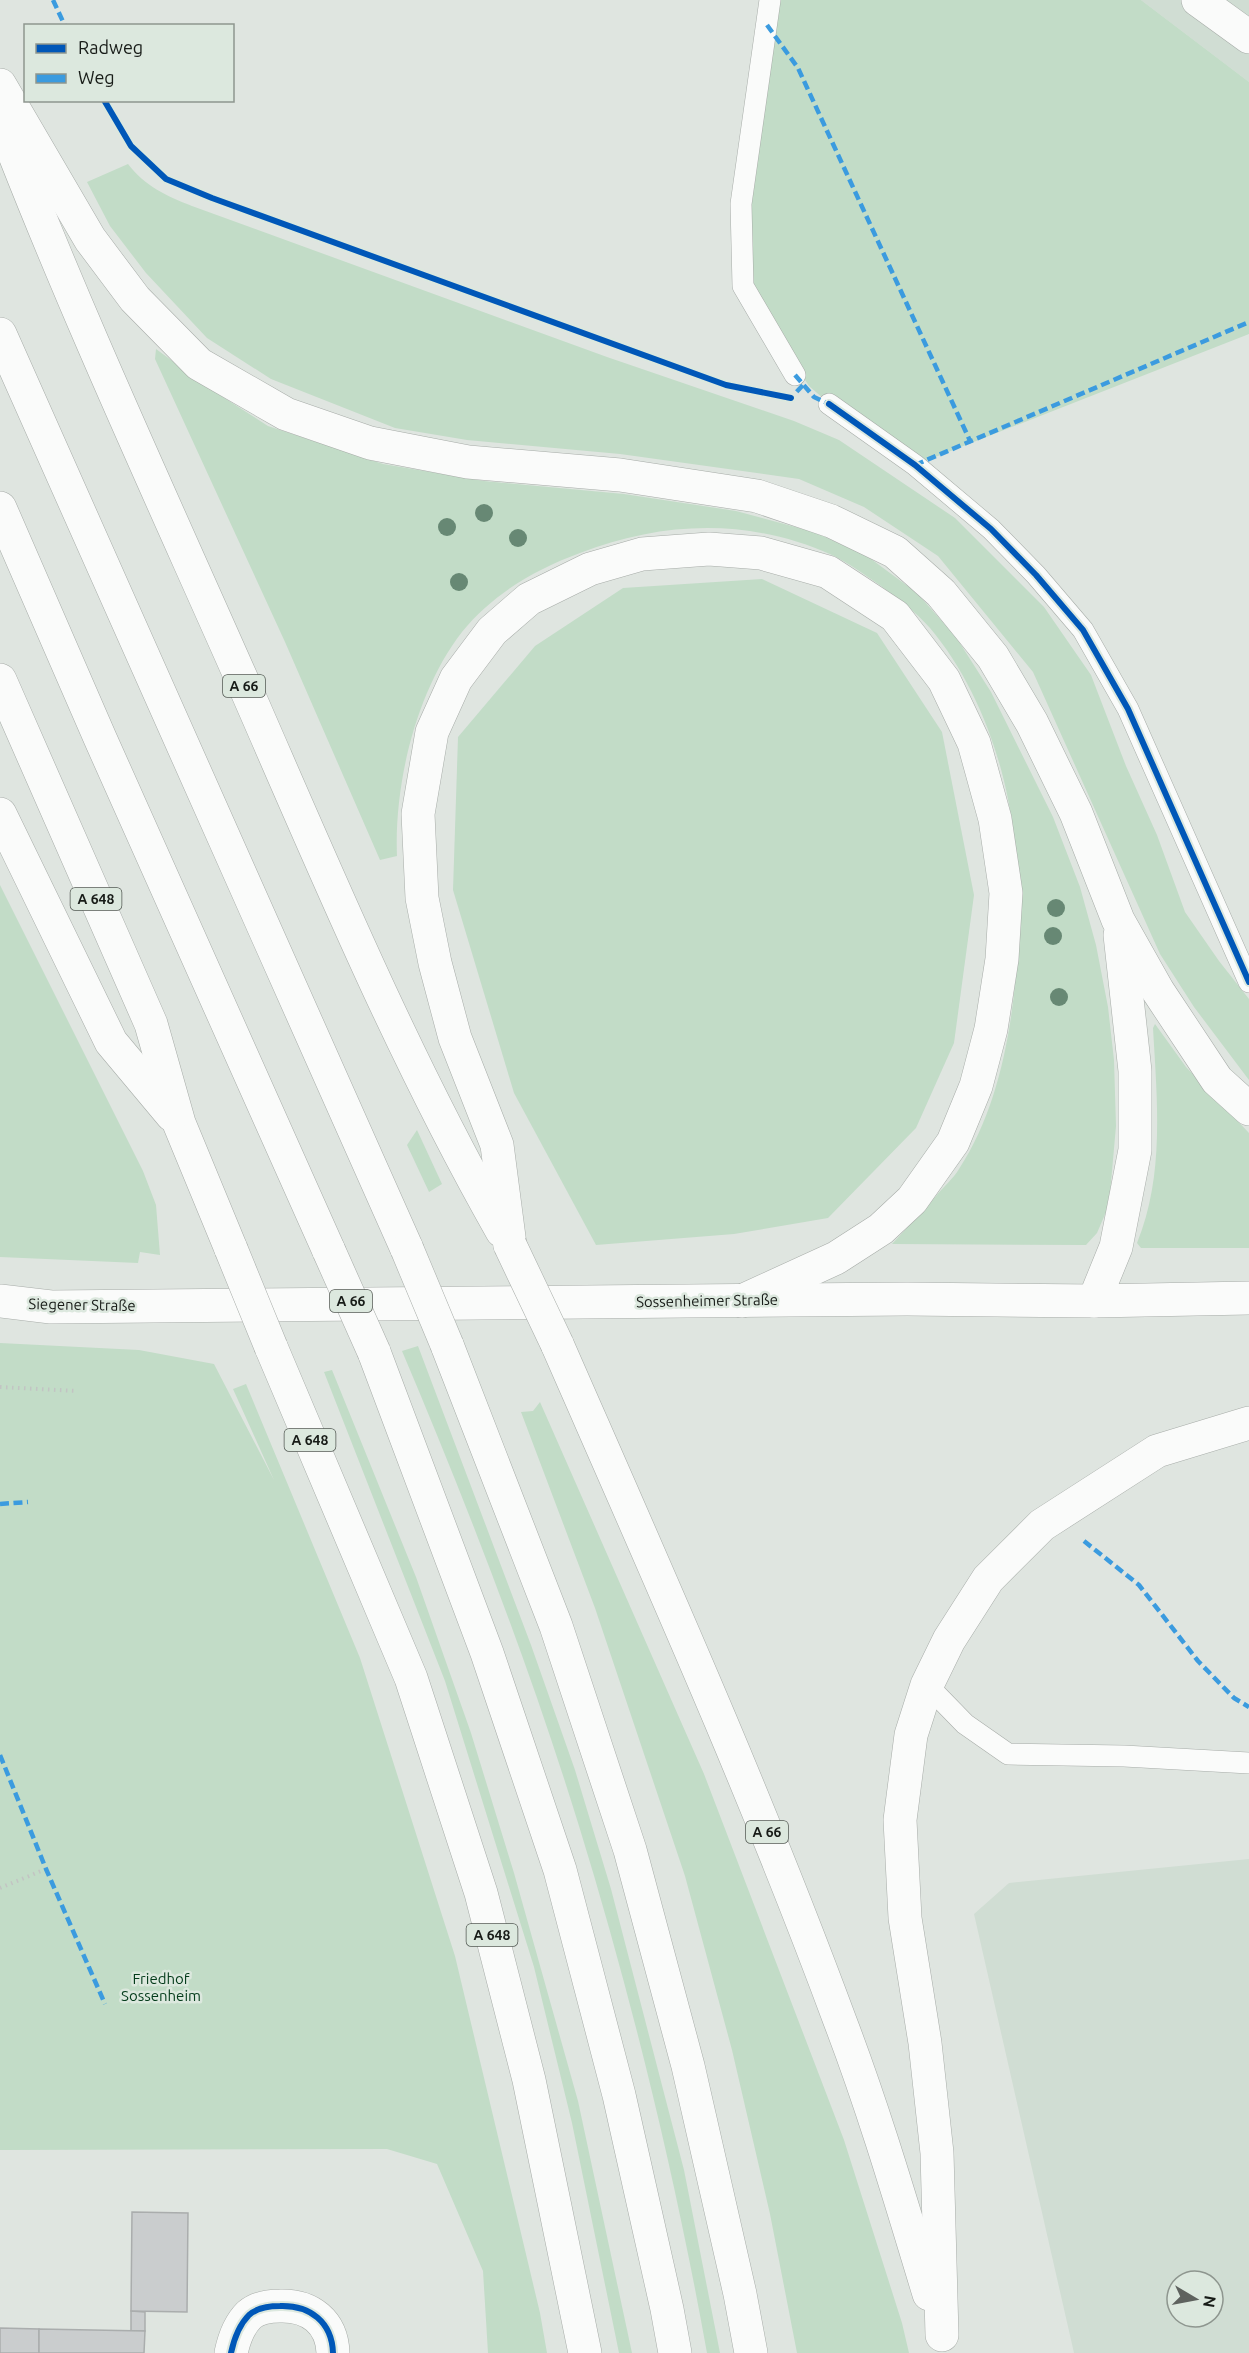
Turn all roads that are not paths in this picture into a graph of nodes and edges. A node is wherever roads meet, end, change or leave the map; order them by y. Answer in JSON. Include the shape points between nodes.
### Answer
{"nodes":[{"id":1,"x":770,"y":0,"type":"edge"},
{"id":2,"x":1198,"y":0,"type":"edge"},
{"id":3,"x":1249,"y":37,"type":"edge"},
{"id":4,"x":0,"y":85,"type":"edge"},
{"id":5,"x":0,"y":116,"type":"edge"},
{"id":6,"x":0,"y":334,"type":"edge"},
{"id":7,"x":795,"y":375,"type":"dead end"},
{"id":8,"x":829,"y":405,"type":"dead end"},
{"id":9,"x":0,"y":508,"type":"edge"},
{"id":10,"x":0,"y":680,"type":"edge"},
{"id":11,"x":0,"y":814,"type":"edge"},
{"id":12,"x":1118,"y":920,"type":"junction"},
{"id":13,"x":1249,"y":982,"type":"edge"},
{"id":14,"x":1249,"y":1109,"type":"edge"},
{"id":15,"x":179,"y":1123,"type":"junction"},
{"id":16,"x":510,"y":1245,"type":"junction"},
{"id":17,"x":1249,"y":1298,"type":"edge"},
{"id":18,"x":0,"y":1301,"type":"edge"},
{"id":19,"x":742,"y":1301,"type":"junction"},
{"id":20,"x":1094,"y":1301,"type":"junction"},
{"id":21,"x":164,"y":1306,"type":"joint"},
{"id":22,"x":1249,"y":1423,"type":"edge"},
{"id":23,"x":1249,"y":1433,"type":"edge"},
{"id":24,"x":1157,"y":1451,"type":"junction"},
{"id":25,"x":927,"y":1685,"type":"junction"},
{"id":26,"x":1249,"y":1763,"type":"edge"},
{"id":27,"x":945,"y":2344,"type":"edge"},
{"id":28,"x":231,"y":2353,"type":"edge"},
{"id":29,"x":333,"y":2353,"type":"edge"},
{"id":30,"x":585,"y":2353,"type":"edge"},
{"id":31,"x":675,"y":2353,"type":"edge"},
{"id":32,"x":751,"y":2353,"type":"edge"}],
"edges":[{"from":1,"to":7,"type":"lane","via":[[741,204],[743,286]]},
{"from":2,"to":3,"type":"main road"},
{"from":4,"to":12,"type":"main road","via":[[90,239],[135,299],[199,364],[286,414],[370,443],[468,462],[620,474],[757,496],[831,521],[895,552],[941,593],[993,657],[1032,723],[1076,813]]},
{"from":5,"to":16,"type":"main road","number":"A 66","via":[[50,244],[353,936],[458,1152]]},
{"from":6,"to":32,"type":"main road","bridge":true,"via":[[407,1249],[556,1626],[630,1850],[688,2066]]},
{"from":8,"to":13,"type":"lane","via":[[915,465],[991,529],[1083,630],[1128,709]]},
{"from":9,"to":31,"type":"main road","number":"A 66","bridge":true,"via":[[374,1352],[487,1653],[560,1870],[619,2095]]},
{"from":10,"to":15,"type":"main road","number":"A 648","via":[[151,1024]]},
{"from":11,"to":15,"type":"main road","number":"A 648","via":[[111,1042]]},
{"from":12,"to":14,"type":"main road","via":[[1158,992],[1217,1080]]},
{"from":12,"to":20,"type":"main road","via":[[1135,1071],[1135,1150],[1116,1247]]},
{"from":15,"to":30,"type":"main road","number":"A 648","bridge":true,"via":[[411,1678],[482,1893],[529,2080]]},
{"from":16,"to":19,"type":"main road","via":[[497,1146],[455,1038],[422,898],[418,814],[432,732],[456,679],[492,631],[530,599],[590,569],[642,554],[709,549],[760,553],[828,572],[895,616],[944,680],[974,743],[995,819],[1005,893],[1002,959],[991,1029],[976,1086],[953,1142],[912,1200],[880,1229],[836,1257]]},
{"from":16,"to":27,"type":"main road","number":"A 66","bridge":true,"via":[[752,1792],[844,2032]]},
{"from":17,"to":20,"type":"main road","name":"Sossenheimer Straße"},
{"from":18,"to":21,"type":"main road","name":"Siegener Straße","via":[[51,1307]]},
{"from":19,"to":20,"type":"main road","name":"Sossenheimer Straße"},
{"from":19,"to":21,"type":"main road","name":"Sossenheimer Straße"},
{"from":22,"to":24,"type":"main road"},
{"from":23,"to":24,"type":"main road"},
{"from":24,"to":25,"type":"main road","via":[[1042,1525],[988,1579],[949,1640]]},
{"from":25,"to":26,"type":"lane","via":[[965,1724],[1008,1754]]},
{"from":25,"to":27,"type":"main road","via":[[911,1735],[900,1820],[905,1918],[937,2153]]},
{"from":28,"to":29,"type":"main road","via":[[238,2329],[251,2314],[270,2306],[295,2306],[312,2313],[325,2326],[333,2342]]}]}
